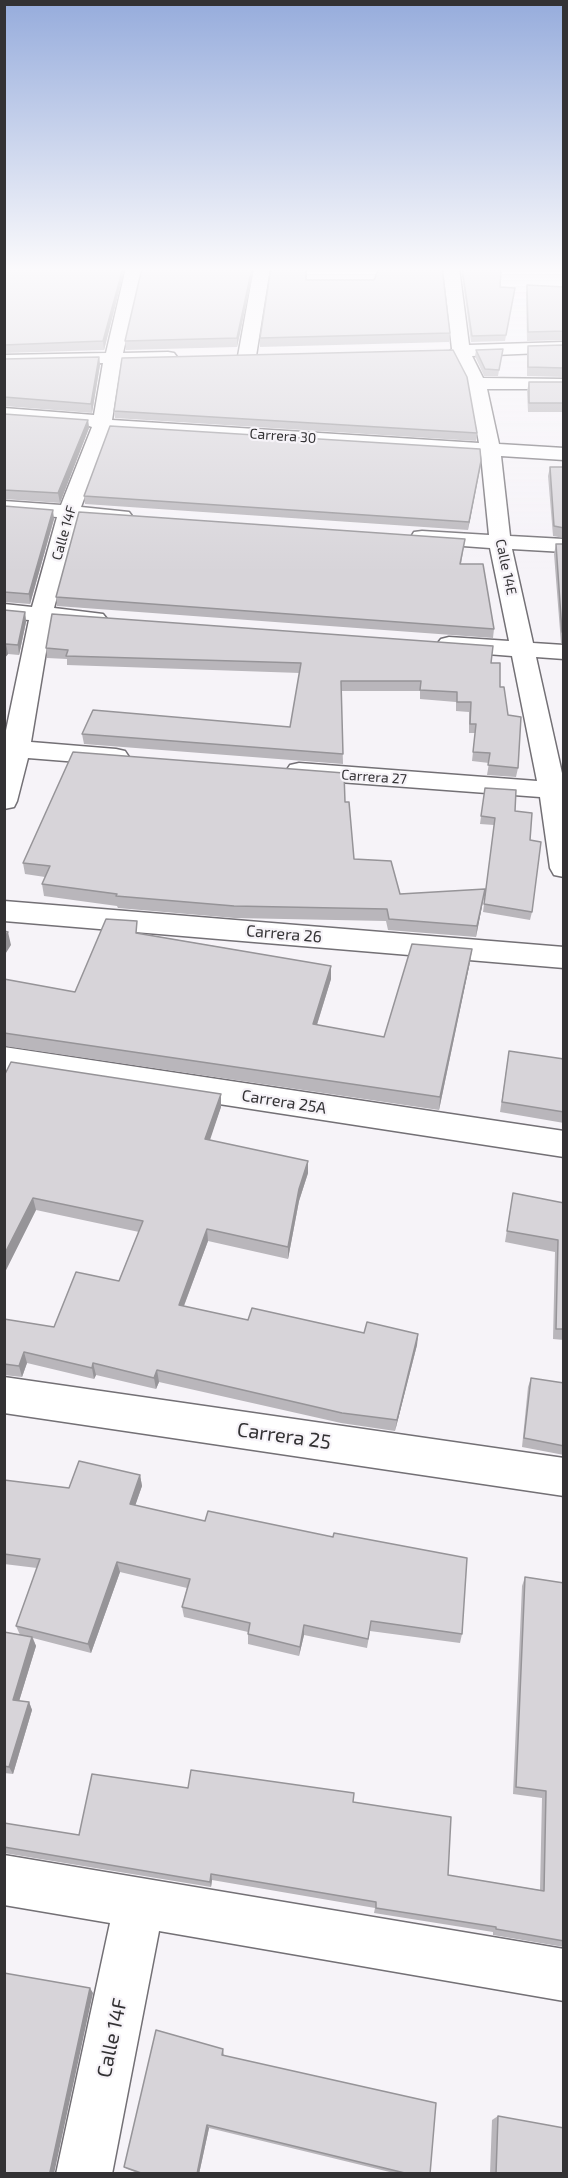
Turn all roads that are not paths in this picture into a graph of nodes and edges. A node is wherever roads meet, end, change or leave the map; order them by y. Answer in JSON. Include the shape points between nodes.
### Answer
{"nodes":[{"id":1,"x":111,"y":370,"type":"edge"},
{"id":2,"x":470,"y":370,"type":"edge"},
{"id":3,"x":477,"y":383,"type":"junction"},
{"id":4,"x":564,"y":384,"type":"edge"},
{"id":5,"x":4,"y":414,"type":"edge"},
{"id":6,"x":102,"y":425,"type":"junction"},
{"id":7,"x":490,"y":450,"type":"junction"},
{"id":8,"x":564,"y":454,"type":"edge"},
{"id":9,"x":4,"y":507,"type":"edge"},
{"id":10,"x":69,"y":512,"type":"junction"},
{"id":11,"x":139,"y":517,"type":"edge"},
{"id":12,"x":406,"y":536,"type":"edge"},
{"id":13,"x":500,"y":542,"type":"junction"},
{"id":14,"x":564,"y":546,"type":"edge"},
{"id":15,"x":4,"y":611,"type":"edge"},
{"id":16,"x":41,"y":615,"type":"junction"},
{"id":17,"x":112,"y":620,"type":"edge"},
{"id":18,"x":429,"y":643,"type":"edge"},
{"id":19,"x":523,"y":649,"type":"junction"},
{"id":20,"x":564,"y":652,"type":"edge"},
{"id":21,"x":11,"y":749,"type":"edge"},
{"id":22,"x":136,"y":759,"type":"edge"},
{"id":23,"x":279,"y":770,"type":"edge"},
{"id":24,"x":558,"y":791,"type":"edge"},
{"id":25,"x":4,"y":801,"type":"edge"},
{"id":26,"x":564,"y":868,"type":"edge"},
{"id":27,"x":4,"y":911,"type":"edge"},
{"id":28,"x":564,"y":958,"type":"edge"},
{"id":29,"x":4,"y":1059,"type":"edge"},
{"id":30,"x":564,"y":1144,"type":"edge"},
{"id":31,"x":4,"y":1395,"type":"edge"},
{"id":32,"x":564,"y":1477,"type":"edge"},
{"id":33,"x":4,"y":1880,"type":"edge"},
{"id":34,"x":140,"y":1902,"type":"junction"},
{"id":35,"x":564,"y":1975,"type":"edge"},
{"id":36,"x":84,"y":2174,"type":"edge"}],
"edges":[{"from":1,"to":6,"type":"street","name":"Calle 14F"},
{"from":2,"to":3,"type":"street","name":"Calle 14E"},
{"from":3,"to":4,"type":"street"},
{"from":3,"to":7,"type":"street","name":"Calle 14E"},
{"from":5,"to":6,"type":"street","name":"Carrera 30","via":[[86,418]]},
{"from":6,"to":7,"type":"street","name":"Carrera 30"},
{"from":6,"to":10,"type":"street","name":"Calle 14F"},
{"from":7,"to":8,"type":"street","name":"Carrera 30"},
{"from":7,"to":13,"type":"street","name":"Calle 14E"},
{"from":9,"to":10,"type":"street"},
{"from":10,"to":11,"type":"street"},
{"from":10,"to":16,"type":"street","name":"Calle 14F"},
{"from":12,"to":13,"type":"street"},
{"from":13,"to":14,"type":"street"},
{"from":13,"to":19,"type":"street","name":"Calle 14E"},
{"from":15,"to":16,"type":"street"},
{"from":16,"to":17,"type":"street"},
{"from":16,"to":21,"type":"street","name":"Calle 14F"},
{"from":18,"to":19,"type":"street"},
{"from":19,"to":20,"type":"street"},
{"from":19,"to":24,"type":"street","name":"Calle 14E"},
{"from":21,"to":22,"type":"street"},
{"from":21,"to":25,"type":"street","name":"Calle 14F"},
{"from":23,"to":24,"type":"street","name":"Carrera 27"},
{"from":24,"to":26,"type":"street","name":"Calle 14E"},
{"from":27,"to":28,"type":"street","name":"Carrera 26"},
{"from":29,"to":30,"type":"street","name":"Carrera 25A"},
{"from":31,"to":32,"type":"street","name":"Carrera 25"},
{"from":33,"to":34,"type":"street"},
{"from":34,"to":35,"type":"street"},
{"from":34,"to":36,"type":"street","name":"Calle 14F"}]}
